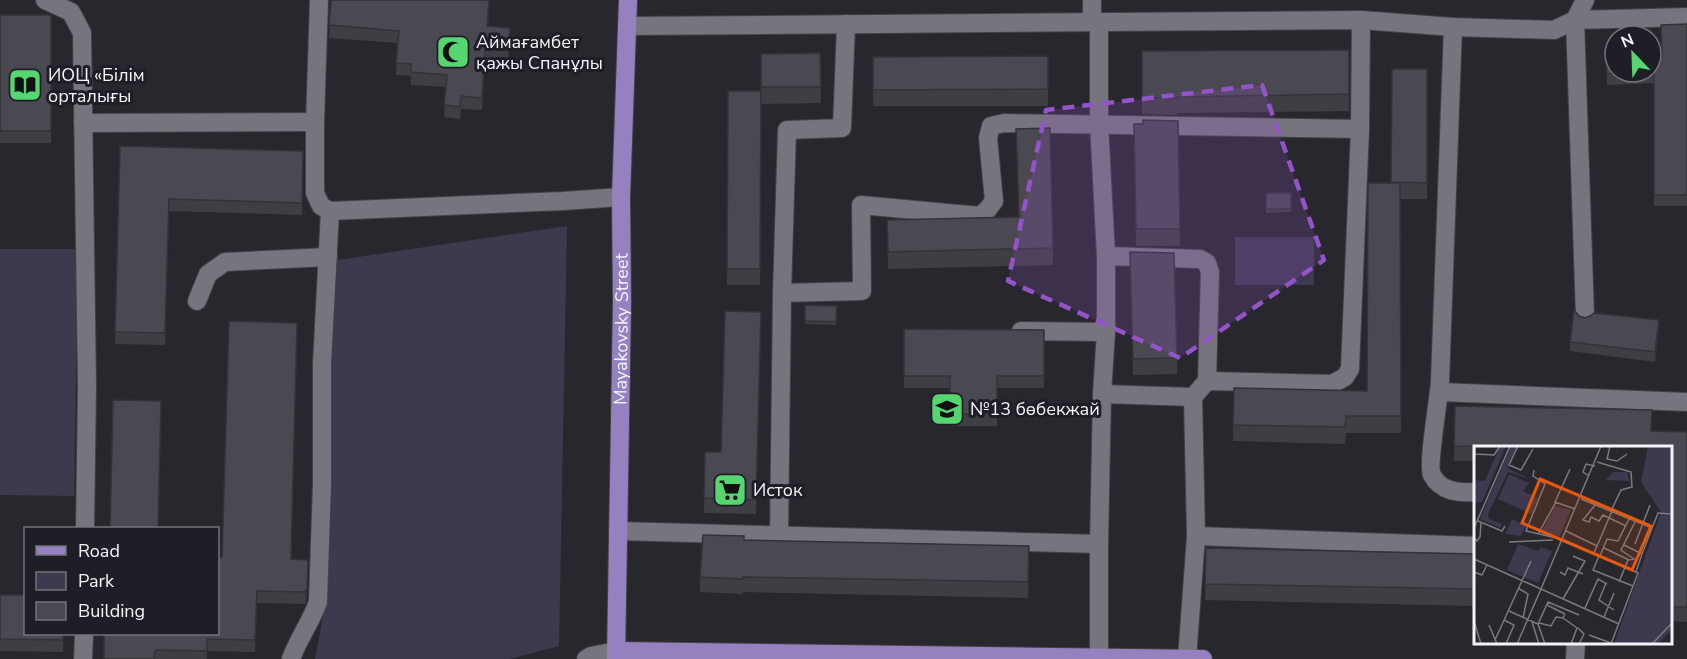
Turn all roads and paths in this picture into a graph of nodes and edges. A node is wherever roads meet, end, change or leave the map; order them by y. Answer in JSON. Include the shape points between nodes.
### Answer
{"nodes":[{"id":1,"x":45,"y":0,"type":"edge"},
{"id":2,"x":318,"y":0,"type":"edge"},
{"id":3,"x":628,"y":0,"type":"edge"},
{"id":4,"x":1092,"y":0,"type":"edge"},
{"id":5,"x":1585,"y":0,"type":"edge"},
{"id":6,"x":1687,"y":17,"type":"edge"},
{"id":7,"x":1361,"y":20,"type":"junction"},
{"id":8,"x":1575,"y":20,"type":"junction"},
{"id":9,"x":1095,"y":22,"type":"junction"},
{"id":10,"x":846,"y":24,"type":"junction"},
{"id":11,"x":627,"y":26,"type":"junction"},
{"id":12,"x":1453,"y":27,"type":"junction"},
{"id":13,"x":315,"y":122,"type":"junction"},
{"id":14,"x":83,"y":123,"type":"junction"},
{"id":15,"x":1099,"y":123,"type":"junction"},
{"id":16,"x":1360,"y":129,"type":"junction"},
{"id":17,"x":621,"y":197,"type":"junction"},
{"id":18,"x":330,"y":211,"type":"junction"},
{"id":19,"x":1106,"y":256,"type":"junction"},
{"id":20,"x":328,"y":257,"type":"junction"},
{"id":21,"x":782,"y":293,"type":"junction"},
{"id":22,"x":196,"y":301,"type":"dead end"},
{"id":23,"x":1585,"y":316,"type":"edge"},
{"id":24,"x":998,"y":330,"type":"edge"},
{"id":25,"x":1106,"y":332,"type":"junction"},
{"id":26,"x":1207,"y":381,"type":"junction"},
{"id":27,"x":1440,"y":392,"type":"junction"},
{"id":28,"x":1102,"y":394,"type":"junction"},
{"id":29,"x":1193,"y":397,"type":"junction"},
{"id":30,"x":1687,"y":402,"type":"edge"},
{"id":31,"x":1474,"y":492,"type":"edge"},
{"id":32,"x":85,"y":527,"type":"edge"},
{"id":33,"x":618,"y":531,"type":"junction"},
{"id":34,"x":778,"y":536,"type":"junction"},
{"id":35,"x":1196,"y":536,"type":"junction"},
{"id":36,"x":1099,"y":544,"type":"junction"},
{"id":37,"x":1474,"y":546,"type":"edge"},
{"id":38,"x":84,"y":635,"type":"edge"},
{"id":39,"x":616,"y":655,"type":"edge"},
{"id":40,"x":585,"y":658,"type":"edge"},
{"id":41,"x":1099,"y":658,"type":"edge"},
{"id":42,"x":83,"y":659,"type":"edge"},
{"id":43,"x":291,"y":659,"type":"edge"},
{"id":44,"x":1175,"y":659,"type":"edge"},
{"id":45,"x":1187,"y":659,"type":"edge"},
{"id":46,"x":1203,"y":659,"type":"edge"}],
"edges":[{"from":1,"to":14,"type":"street","via":[[71,12],[82,33]]},
{"from":2,"to":13,"type":"street"},
{"from":3,"to":11,"type":"main road","name":"Mayakovsky Street"},
{"from":4,"to":9,"type":"street"},
{"from":5,"to":8,"type":"street"},
{"from":6,"to":8,"type":"street"},
{"from":7,"to":9,"type":"street"},
{"from":7,"to":12,"type":"street"},
{"from":7,"to":16,"type":"street"},
{"from":8,"to":12,"type":"street","via":[[1554,30]]},
{"from":8,"to":23,"type":"street"},
{"from":9,"to":10,"type":"street"},
{"from":9,"to":15,"type":"street"},
{"from":10,"to":11,"type":"street"},
{"from":10,"to":21,"type":"street","via":[[842,128],[787,130]]},
{"from":11,"to":17,"type":"main road","name":"Mayakovsky Street"},
{"from":12,"to":27,"type":"street"},
{"from":13,"to":14,"type":"street"},
{"from":13,"to":18,"type":"street","via":[[315,193],[321,206]]},
{"from":14,"to":32,"type":"street"},
{"from":15,"to":16,"type":"street"},
{"from":15,"to":19,"type":"street"},
{"from":15,"to":21,"type":"street","via":[[991,126],[988,138],[994,201],[980,216],[861,205],[862,291]]},
{"from":16,"to":26,"type":"street","via":[[1350,369],[1332,384]]},
{"from":17,"to":18,"type":"street"},
{"from":17,"to":33,"type":"main road","name":"Mayakovsky Street"},
{"from":18,"to":20,"type":"street"},
{"from":19,"to":25,"type":"street"},
{"from":19,"to":26,"type":"street","via":[[1200,259],[1207,263]]},
{"from":20,"to":22,"type":"street","via":[[225,262],[208,274]]},
{"from":20,"to":43,"type":"street","via":[[318,602]]},
{"from":21,"to":34,"type":"street"},
{"from":24,"to":25,"type":"street"},
{"from":25,"to":28,"type":"street"},
{"from":26,"to":29,"type":"street"},
{"from":27,"to":30,"type":"street"},
{"from":27,"to":31,"type":"street","via":[[1430,473],[1448,490]]},
{"from":28,"to":29,"type":"street"},
{"from":28,"to":36,"type":"street"},
{"from":29,"to":35,"type":"street"},
{"from":33,"to":34,"type":"street"},
{"from":33,"to":39,"type":"main road","name":"Mayakovsky Street"},
{"from":34,"to":36,"type":"street"},
{"from":35,"to":37,"type":"street"},
{"from":35,"to":45,"type":"street"},
{"from":36,"to":41,"type":"street"},
{"from":38,"to":42,"type":"street"},
{"from":39,"to":40,"type":"street"},
{"from":39,"to":41,"type":"main road"},
{"from":41,"to":44,"type":"main road"},
{"from":44,"to":45,"type":"main road"},
{"from":45,"to":46,"type":"main road"}]}
